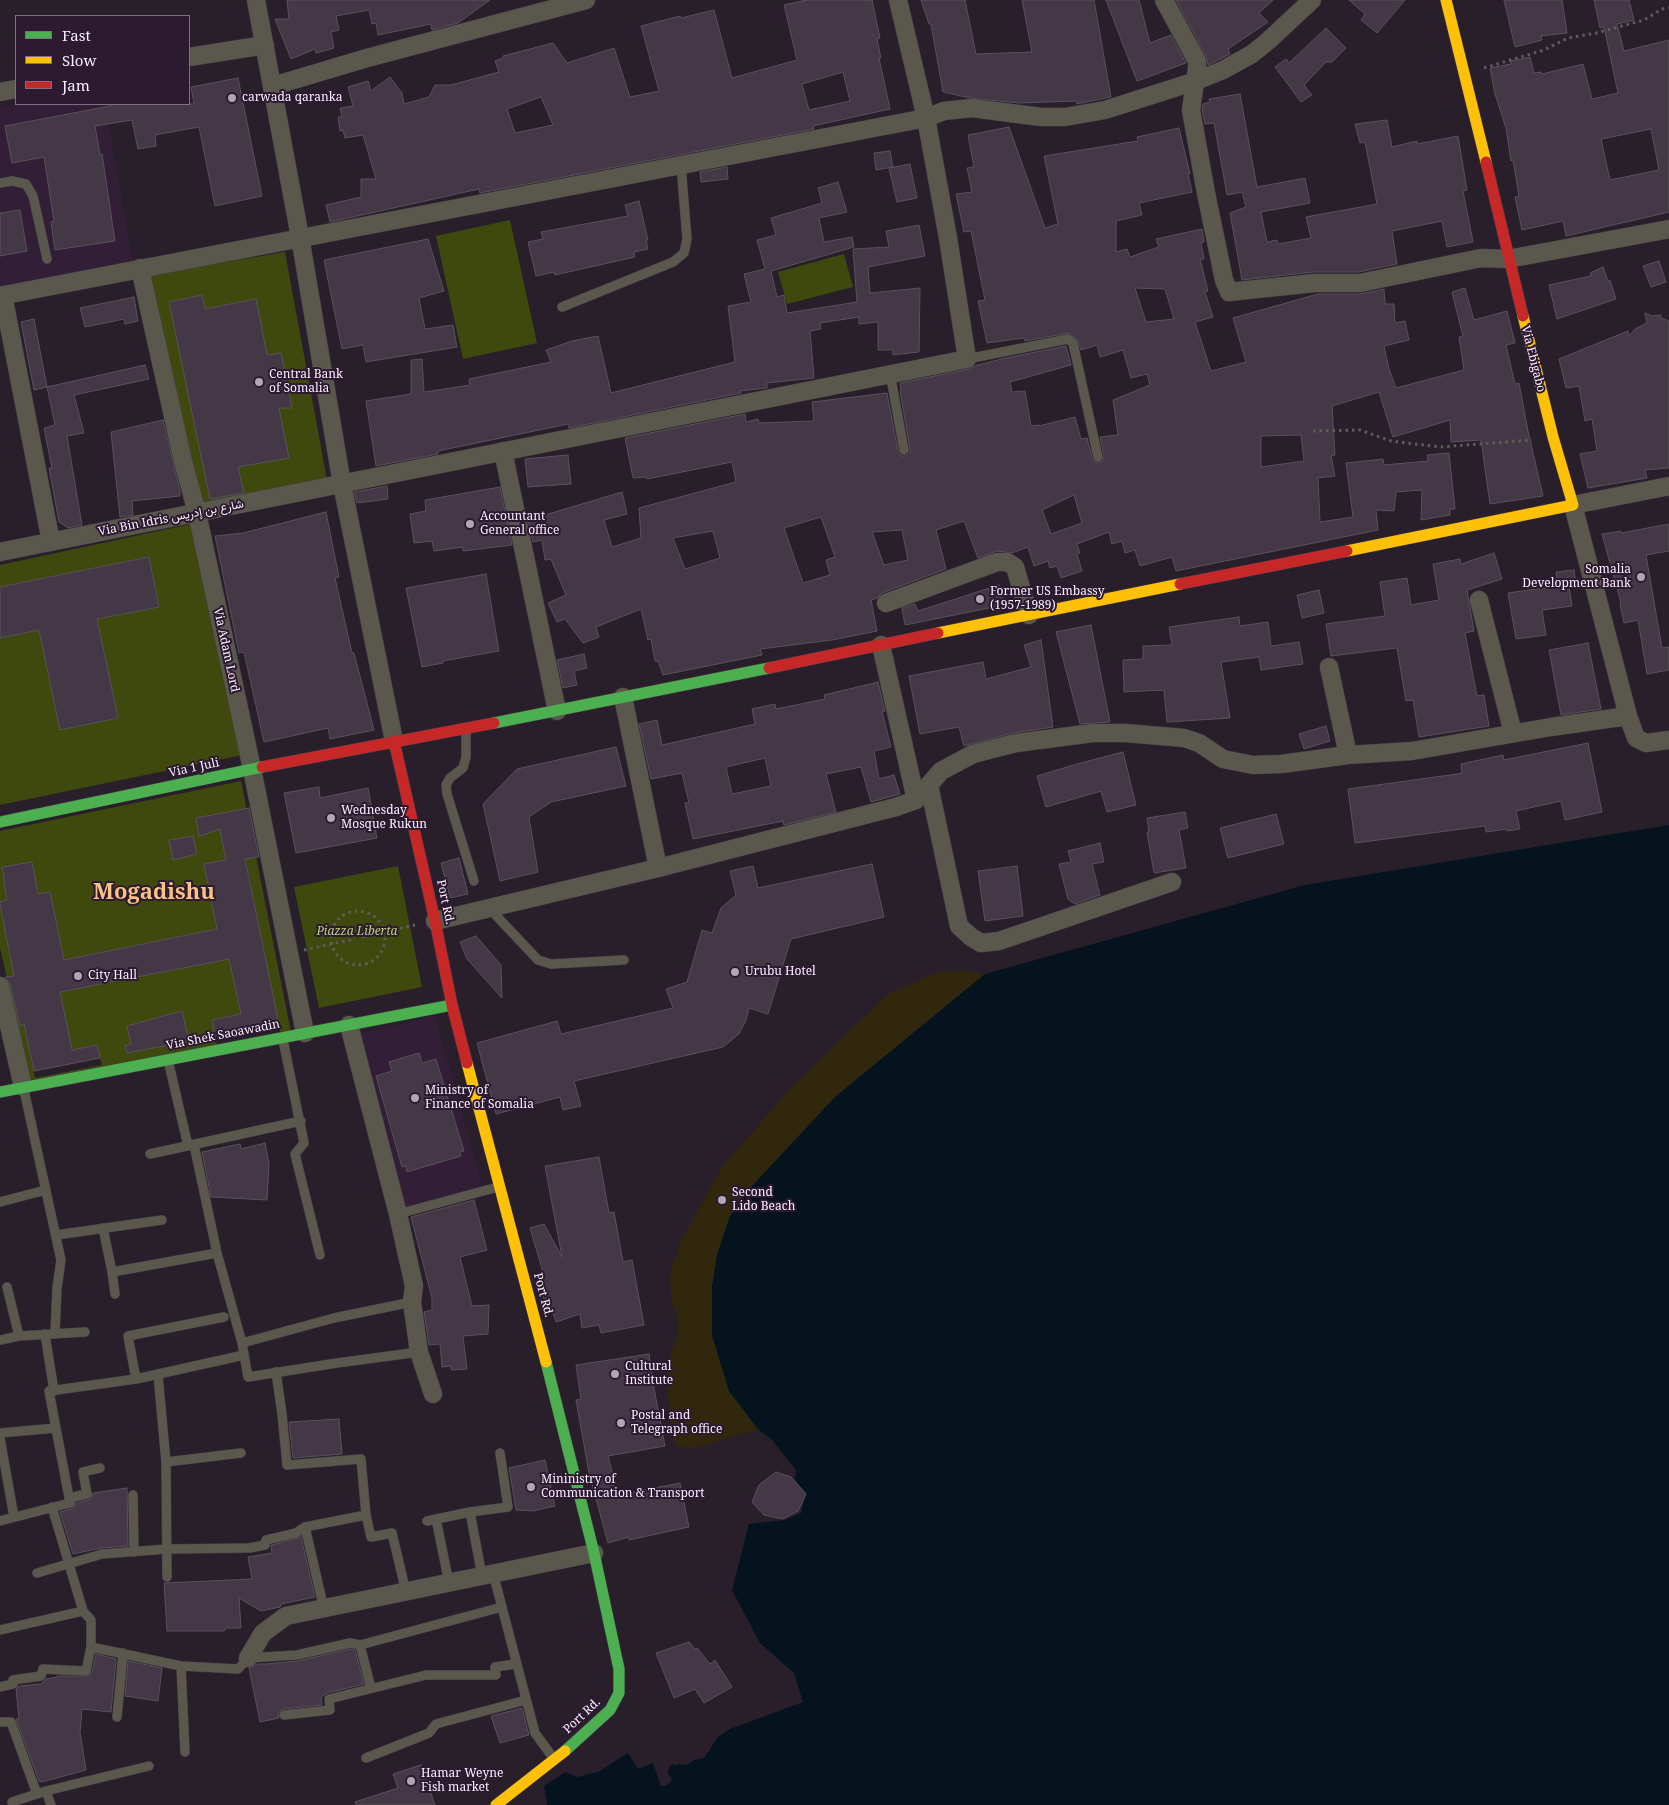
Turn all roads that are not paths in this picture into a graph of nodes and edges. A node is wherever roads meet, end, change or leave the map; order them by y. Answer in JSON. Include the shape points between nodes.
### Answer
{"nodes":[{"id":1,"x":256,"y":0,"type":"edge"},
{"id":2,"x":586,"y":0,"type":"edge"},
{"id":3,"x":898,"y":0,"type":"edge"},
{"id":4,"x":1164,"y":0,"type":"edge"},
{"id":5,"x":1312,"y":0,"type":"edge"},
{"id":6,"x":1446,"y":0,"type":"edge"},
{"id":7,"x":265,"y":45,"type":"junction"},
{"id":8,"x":190,"y":58,"type":"edge"},
{"id":9,"x":1196,"y":81,"type":"junction"},
{"id":10,"x":273,"y":86,"type":"junction"},
{"id":11,"x":15,"y":89,"type":"edge"},
{"id":12,"x":0,"y":92,"type":"edge"},
{"id":13,"x":926,"y":118,"type":"junction"},
{"id":14,"x":681,"y":165,"type":"junction"},
{"id":15,"x":0,"y":183,"type":"edge"},
{"id":16,"x":1669,"y":230,"type":"edge"},
{"id":17,"x":300,"y":238,"type":"junction"},
{"id":18,"x":47,"y":259,"type":"dead end"},
{"id":19,"x":1508,"y":259,"type":"junction"},
{"id":20,"x":140,"y":268,"type":"junction"},
{"id":21,"x":1,"y":295,"type":"edge"},
{"id":22,"x":562,"y":306,"type":"dead end"},
{"id":23,"x":967,"y":359,"type":"junction"},
{"id":24,"x":890,"y":373,"type":"junction"},
{"id":25,"x":904,"y":450,"type":"dead end"},
{"id":26,"x":503,"y":451,"type":"junction"},
{"id":27,"x":1098,"y":457,"type":"dead end"},
{"id":28,"x":342,"y":484,"type":"junction"},
{"id":29,"x":1669,"y":486,"type":"edge"},
{"id":30,"x":1573,"y":505,"type":"junction"},
{"id":31,"x":197,"y":513,"type":"junction"},
{"id":32,"x":51,"y":542,"type":"junction"},
{"id":33,"x":0,"y":552,"type":"edge"},
{"id":34,"x":1479,"y":600,"type":"dead end"},
{"id":35,"x":886,"y":603,"type":"dead end"},
{"id":36,"x":1030,"y":615,"type":"junction"},
{"id":37,"x":881,"y":645,"type":"junction"},
{"id":38,"x":1329,"y":667,"type":"dead end"},
{"id":39,"x":623,"y":697,"type":"junction"},
{"id":40,"x":557,"y":711,"type":"junction"},
{"id":41,"x":1628,"y":716,"type":"junction"},
{"id":42,"x":466,"y":729,"type":"junction"},
{"id":43,"x":1513,"y":733,"type":"junction"},
{"id":44,"x":1669,"y":740,"type":"edge"},
{"id":45,"x":394,"y":741,"type":"junction"},
{"id":46,"x":1348,"y":755,"type":"junction"},
{"id":47,"x":252,"y":769,"type":"junction"},
{"id":48,"x":929,"y":785,"type":"junction"},
{"id":49,"x":916,"y":800,"type":"junction"},
{"id":50,"x":0,"y":822,"type":"edge"},
{"id":51,"x":658,"y":868,"type":"junction"},
{"id":52,"x":474,"y":881,"type":"dead end"},
{"id":53,"x":1172,"y":882,"type":"dead end"},
{"id":54,"x":489,"y":908,"type":"junction"},
{"id":55,"x":435,"y":921,"type":"junction"},
{"id":56,"x":624,"y":960,"type":"dead end"},
{"id":57,"x":0,"y":986,"type":"edge"},
{"id":58,"x":452,"y":1005,"type":"junction"},
{"id":59,"x":350,"y":1025,"type":"junction"},
{"id":60,"x":305,"y":1033,"type":"junction"},
{"id":61,"x":283,"y":1037,"type":"junction"},
{"id":62,"x":168,"y":1060,"type":"junction"},
{"id":63,"x":23,"y":1088,"type":"junction"},
{"id":64,"x":0,"y":1092,"type":"edge"},
{"id":65,"x":301,"y":1121,"type":"junction"},
{"id":66,"x":191,"y":1146,"type":"junction"},
{"id":67,"x":150,"y":1154,"type":"dead end"},
{"id":68,"x":500,"y":1186,"type":"junction"},
{"id":69,"x":46,"y":1190,"type":"junction"},
{"id":70,"x":0,"y":1202,"type":"edge"},
{"id":71,"x":398,"y":1214,"type":"junction"},
{"id":72,"x":162,"y":1220,"type":"dead end"},
{"id":73,"x":103,"y":1228,"type":"junction"},
{"id":74,"x":56,"y":1235,"type":"junction"},
{"id":75,"x":217,"y":1253,"type":"junction"},
{"id":76,"x":320,"y":1255,"type":"dead end"},
{"id":77,"x":112,"y":1272,"type":"junction"},
{"id":78,"x":7,"y":1287,"type":"dead end"},
{"id":79,"x":114,"y":1294,"type":"dead end"},
{"id":80,"x":412,"y":1302,"type":"junction"},
{"id":81,"x":224,"y":1317,"type":"dead end"},
{"id":82,"x":85,"y":1332,"type":"dead end"},
{"id":83,"x":50,"y":1334,"type":"junction"},
{"id":84,"x":19,"y":1336,"type":"junction"},
{"id":85,"x":0,"y":1340,"type":"edge"},
{"id":86,"x":242,"y":1343,"type":"junction"},
{"id":87,"x":419,"y":1352,"type":"junction"},
{"id":88,"x":244,"y":1355,"type":"junction"},
{"id":89,"x":276,"y":1372,"type":"junction"},
{"id":90,"x":158,"y":1374,"type":"junction"},
{"id":91,"x":136,"y":1379,"type":"junction"},
{"id":92,"x":54,"y":1391,"type":"junction"},
{"id":93,"x":433,"y":1394,"type":"dead end"},
{"id":94,"x":56,"y":1428,"type":"junction"},
{"id":95,"x":0,"y":1433,"type":"edge"},
{"id":96,"x":0,"y":1438,"type":"edge"},
{"id":97,"x":241,"y":1453,"type":"dead end"},
{"id":98,"x":500,"y":1453,"type":"dead end"},
{"id":99,"x":166,"y":1462,"type":"junction"},
{"id":100,"x":100,"y":1468,"type":"dead end"},
{"id":101,"x":133,"y":1495,"type":"dead end"},
{"id":102,"x":69,"y":1498,"type":"junction"},
{"id":103,"x":52,"y":1507,"type":"junction"},
{"id":104,"x":470,"y":1512,"type":"junction"},
{"id":105,"x":366,"y":1515,"type":"junction"},
{"id":106,"x":14,"y":1517,"type":"junction"},
{"id":107,"x":0,"y":1521,"type":"edge"},
{"id":108,"x":305,"y":1527,"type":"junction"},
{"id":109,"x":167,"y":1549,"type":"junction"},
{"id":110,"x":134,"y":1552,"type":"junction"},
{"id":111,"x":594,"y":1553,"type":"junction"},
{"id":112,"x":69,"y":1563,"type":"junction"},
{"id":113,"x":37,"y":1573,"type":"dead end"},
{"id":114,"x":487,"y":1575,"type":"junction"},
{"id":115,"x":167,"y":1577,"type":"dead end"},
{"id":116,"x":449,"y":1582,"type":"junction"},
{"id":117,"x":406,"y":1592,"type":"junction"},
{"id":118,"x":502,"y":1607,"type":"junction"},
{"id":119,"x":324,"y":1609,"type":"junction"},
{"id":120,"x":83,"y":1611,"type":"junction"},
{"id":121,"x":0,"y":1630,"type":"edge"},
{"id":122,"x":360,"y":1645,"type":"junction"},
{"id":123,"x":91,"y":1647,"type":"junction"},
{"id":124,"x":123,"y":1653,"type":"junction"},
{"id":125,"x":248,"y":1658,"type":"junction"},
{"id":126,"x":516,"y":1664,"type":"junction"},
{"id":127,"x":181,"y":1666,"type":"junction"},
{"id":128,"x":0,"y":1687,"type":"edge"},
{"id":129,"x":371,"y":1688,"type":"junction"},
{"id":130,"x":526,"y":1700,"type":"junction"},
{"id":131,"x":284,"y":1715,"type":"dead end"},
{"id":132,"x":117,"y":1718,"type":"dead end"},
{"id":133,"x":0,"y":1722,"type":"edge"},
{"id":134,"x":185,"y":1752,"type":"dead end"},
{"id":135,"x":366,"y":1758,"type":"dead end"},
{"id":136,"x":554,"y":1759,"type":"junction"},
{"id":137,"x":149,"y":1766,"type":"dead end"},
{"id":138,"x":41,"y":1792,"type":"junction"},
{"id":139,"x":12,"y":1802,"type":"dead end"},
{"id":140,"x":51,"y":1805,"type":"edge"},
{"id":141,"x":496,"y":1805,"type":"edge"}],
"edges":[{"from":1,"to":7,"type":"street"},
{"from":2,"to":10,"type":"street"},
{"from":3,"to":13,"type":"street"},
{"from":4,"to":9,"type":"street","via":[[1197,61]]},
{"from":5,"to":9,"type":"street","via":[[1252,54]]},
{"from":6,"to":19,"type":"main road","name":"Via Ebigabo"},
{"from":7,"to":8,"type":"street"},
{"from":7,"to":10,"type":"street"},
{"from":9,"to":13,"type":"street","via":[[1105,110],[1064,117],[1041,118],[972,108],[944,111]]},
{"from":9,"to":19,"type":"street","via":[[1191,110],[1229,292],[1314,283],[1360,283],[1480,258]]},
{"from":10,"to":17,"type":"street"},
{"from":11,"to":12,"type":"street"},
{"from":13,"to":14,"type":"street"},
{"from":13,"to":23,"type":"street"},
{"from":14,"to":17,"type":"street"},
{"from":14,"to":22,"type":"lane","via":[[687,239],[684,253],[673,262]]},
{"from":15,"to":18,"type":"lane","via":[[26,184],[33,196]]},
{"from":16,"to":19,"type":"street"},
{"from":17,"to":20,"type":"street"},
{"from":17,"to":28,"type":"street"},
{"from":19,"to":30,"type":"main road","name":"Via Ebigabo"},
{"from":20,"to":21,"type":"street"},
{"from":20,"to":31,"type":"street","name":"Via Adam Lord"},
{"from":21,"to":32,"type":"street"},
{"from":23,"to":24,"type":"street","name":"Via Bin Idris شارع بن إدريس"},
{"from":23,"to":27,"type":"lane","via":[[1068,339],[1073,343]]},
{"from":24,"to":25,"type":"lane"},
{"from":24,"to":26,"type":"street","name":"Via Bin Idris شارع بن إدريس"},
{"from":26,"to":28,"type":"street","name":"Via Bin Idris شارع بن إدريس"},
{"from":26,"to":40,"type":"street"},
{"from":28,"to":31,"type":"street","name":"Via Bin Idris شارع بن إدريس"},
{"from":28,"to":45,"type":"street"},
{"from":29,"to":30,"type":"street"},
{"from":30,"to":36,"type":"main road","name":"Via 1 Juli"},
{"from":30,"to":41,"type":"street","name":"Via Ebigabo"},
{"from":31,"to":32,"type":"street","name":"Via Bin Idris شارع بن إدريس"},
{"from":31,"to":47,"type":"street","name":"Via Adam Lord"},
{"from":32,"to":33,"type":"street","name":"Via Bin Idris شارع بن إدريس"},
{"from":34,"to":43,"type":"street"},
{"from":35,"to":36,"type":"street","via":[[997,562],[1007,562],[1015,567]]},
{"from":36,"to":37,"type":"main road","name":"Via 1 Juli"},
{"from":37,"to":39,"type":"main road","name":"Via 1 Juli"},
{"from":37,"to":49,"type":"street"},
{"from":38,"to":46,"type":"street"},
{"from":39,"to":40,"type":"main road","name":"Via 1 Juli"},
{"from":39,"to":51,"type":"street"},
{"from":40,"to":42,"type":"main road","name":"Via 1 Juli"},
{"from":41,"to":43,"type":"street"},
{"from":41,"to":44,"type":"street","name":"Via Ebigabo","via":[[1636,738],[1646,743]]},
{"from":42,"to":45,"type":"main road","name":"Via 1 Juli"},
{"from":42,"to":52,"type":"lane","via":[[466,757],[462,768],[446,785]]},
{"from":43,"to":46,"type":"street","via":[[1412,751]]},
{"from":45,"to":47,"type":"main road","name":"Via 1 Juli"},
{"from":45,"to":55,"type":"main road","name":"Port Rd."},
{"from":46,"to":48,"type":"street","via":[[1253,765],[1223,760],[1199,743],[1184,738],[1093,733],[1016,743],[973,754],[941,772]]},
{"from":47,"to":50,"type":"main road","name":"Via 1 Juli"},
{"from":47,"to":60,"type":"street","name":"Via Adam Lord"},
{"from":48,"to":49,"type":"street"},
{"from":48,"to":53,"type":"street","via":[[959,926],[981,943],[999,941]]},
{"from":49,"to":51,"type":"street"},
{"from":51,"to":54,"type":"street"},
{"from":54,"to":55,"type":"street"},
{"from":54,"to":56,"type":"lane","via":[[538,960],[551,964]]},
{"from":55,"to":58,"type":"main road","name":"Port Rd."},
{"from":57,"to":63,"type":"street"},
{"from":58,"to":59,"type":"main road","name":"Via Shek Saoawadin"},
{"from":58,"to":68,"type":"main road","name":"Port Rd."},
{"from":59,"to":60,"type":"main road","name":"Via Shek Saoawadin"},
{"from":59,"to":71,"type":"street"},
{"from":60,"to":61,"type":"main road","name":"Via Shek Saoawadin"},
{"from":61,"to":62,"type":"main road","name":"Via Shek Saoawadin"},
{"from":61,"to":65,"type":"lane"},
{"from":62,"to":63,"type":"main road","name":"Via Shek Saoawadin"},
{"from":62,"to":66,"type":"lane"},
{"from":63,"to":64,"type":"main road","name":"Via Shek Saoawadin"},
{"from":63,"to":69,"type":"lane"},
{"from":65,"to":66,"type":"lane"},
{"from":65,"to":76,"type":"lane","via":[[304,1143],[295,1154]]},
{"from":66,"to":67,"type":"lane"},
{"from":66,"to":75,"type":"lane"},
{"from":68,"to":71,"type":"lane"},
{"from":68,"to":111,"type":"main road","name":"Port Rd."},
{"from":69,"to":70,"type":"lane"},
{"from":69,"to":74,"type":"lane"},
{"from":71,"to":80,"type":"street","via":[[414,1286]]},
{"from":72,"to":73,"type":"lane"},
{"from":73,"to":74,"type":"lane"},
{"from":73,"to":77,"type":"lane"},
{"from":74,"to":83,"type":"lane","via":[[61,1260]]},
{"from":75,"to":77,"type":"lane"},
{"from":75,"to":86,"type":"lane"},
{"from":77,"to":79,"type":"lane"},
{"from":78,"to":84,"type":"lane"},
{"from":80,"to":86,"type":"lane","via":[[334,1318]]},
{"from":80,"to":87,"type":"street"},
{"from":81,"to":91,"type":"lane","via":[[128,1336]]},
{"from":82,"to":83,"type":"lane"},
{"from":83,"to":84,"type":"lane"},
{"from":83,"to":92,"type":"lane"},
{"from":84,"to":85,"type":"lane"},
{"from":86,"to":88,"type":"lane"},
{"from":87,"to":89,"type":"lane"},
{"from":87,"to":93,"type":"street"},
{"from":88,"to":89,"type":"lane","via":[[248,1378]]},
{"from":88,"to":90,"type":"lane"},
{"from":89,"to":105,"type":"lane","via":[[287,1465],[361,1459]]},
{"from":90,"to":91,"type":"lane"},
{"from":90,"to":99,"type":"lane"},
{"from":91,"to":92,"type":"lane"},
{"from":92,"to":94,"type":"lane","via":[[49,1391]]},
{"from":94,"to":95,"type":"lane"},
{"from":94,"to":102,"type":"lane"},
{"from":96,"to":106,"type":"lane"},
{"from":97,"to":99,"type":"lane"},
{"from":98,"to":104,"type":"lane","via":[[508,1507]]},
{"from":99,"to":109,"type":"lane"},
{"from":100,"to":102,"type":"lane","via":[[83,1472],[87,1494]]},
{"from":101,"to":110,"type":"lane"},
{"from":102,"to":103,"type":"lane","via":[[70,1503]]},
{"from":103,"to":106,"type":"lane"},
{"from":103,"to":112,"type":"lane"},
{"from":104,"to":114,"type":"lane"},
{"from":104,"to":116,"type":"lane","via":[[431,1520]]},
{"from":105,"to":108,"type":"lane"},
{"from":105,"to":117,"type":"lane","via":[[371,1537],[392,1533]]},
{"from":106,"to":107,"type":"lane"},
{"from":108,"to":109,"type":"lane","via":[[296,1533],[266,1540],[265,1545],[249,1548]]},
{"from":108,"to":119,"type":"lane"},
{"from":109,"to":110,"type":"lane"},
{"from":109,"to":115,"type":"lane"},
{"from":110,"to":112,"type":"lane","via":[[102,1554]]},
{"from":111,"to":114,"type":"street"},
{"from":111,"to":136,"type":"main road","name":"Port Rd.","via":[[619,1669],[619,1693],[610,1710]]},
{"from":112,"to":113,"type":"lane"},
{"from":112,"to":120,"type":"lane"},
{"from":114,"to":116,"type":"street"},
{"from":114,"to":118,"type":"lane"},
{"from":116,"to":117,"type":"street"},
{"from":117,"to":119,"type":"street"},
{"from":118,"to":122,"type":"lane"},
{"from":118,"to":126,"type":"lane"},
{"from":119,"to":125,"type":"street","via":[[286,1616],[263,1633]]},
{"from":120,"to":121,"type":"lane"},
{"from":120,"to":123,"type":"lane","via":[[91,1620]]},
{"from":122,"to":125,"type":"lane","via":[[350,1643],[297,1654]]},
{"from":122,"to":129,"type":"lane"},
{"from":123,"to":124,"type":"lane"},
{"from":123,"to":128,"type":"lane","via":[[86,1671],[43,1669],[41,1676],[13,1680],[13,1684]]},
{"from":124,"to":127,"type":"lane"},
{"from":124,"to":132,"type":"lane"},
{"from":125,"to":127,"type":"lane","via":[[238,1670]]},
{"from":126,"to":129,"type":"lane","via":[[495,1667],[496,1675],[426,1675]]},
{"from":126,"to":130,"type":"lane"},
{"from":127,"to":134,"type":"lane"},
{"from":129,"to":131,"type":"lane","via":[[329,1699],[330,1710]]},
{"from":130,"to":135,"type":"lane","via":[[436,1724],[429,1733]]},
{"from":130,"to":136,"type":"lane","via":[[535,1733]]},
{"from":133,"to":138,"type":"lane","via":[[11,1722]]},
{"from":136,"to":141,"type":"main road","name":"Port Rd."},
{"from":137,"to":138,"type":"lane"},
{"from":138,"to":139,"type":"lane"},
{"from":138,"to":140,"type":"lane"}]}
